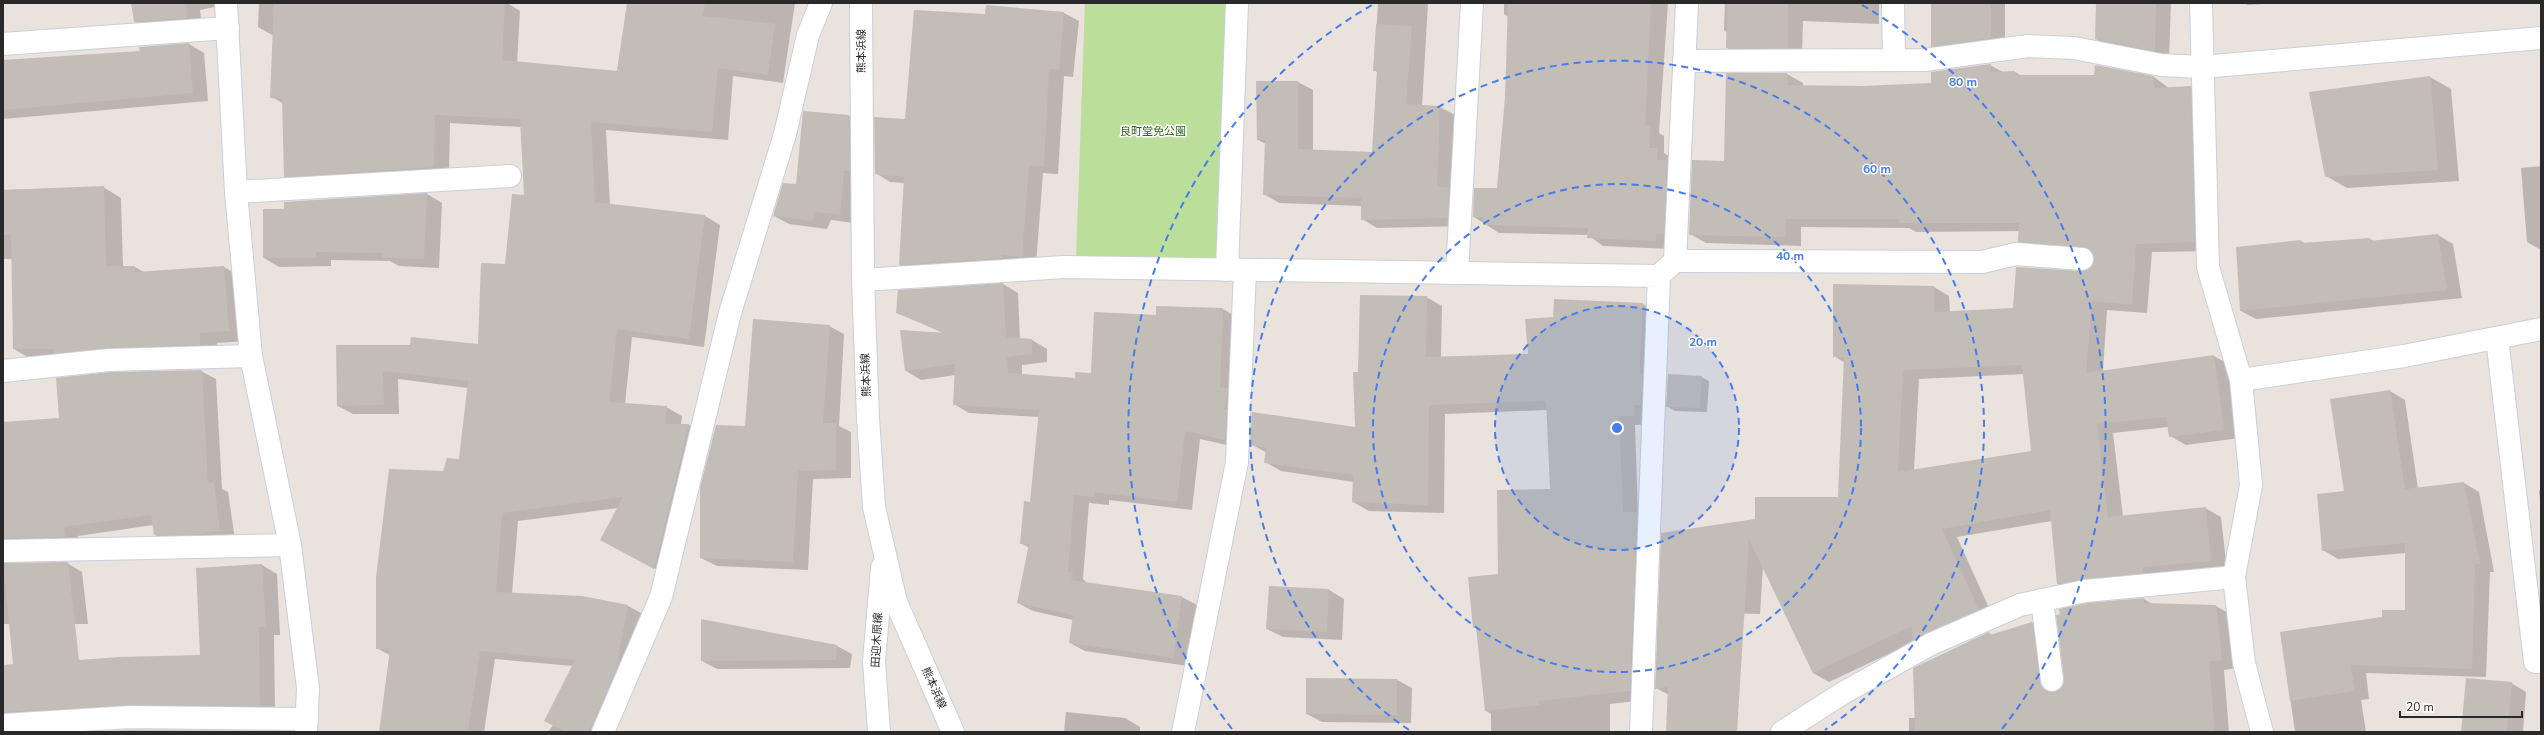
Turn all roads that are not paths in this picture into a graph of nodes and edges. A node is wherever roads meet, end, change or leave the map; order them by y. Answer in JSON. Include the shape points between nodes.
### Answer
{"nodes":[{"id":1,"x":226,"y":3,"type":"edge"},
{"id":2,"x":820,"y":3,"type":"edge"},
{"id":3,"x":861,"y":3,"type":"edge"},
{"id":4,"x":1237,"y":3,"type":"edge"},
{"id":5,"x":1472,"y":3,"type":"edge"},
{"id":6,"x":1687,"y":3,"type":"edge"},
{"id":7,"x":1893,"y":3,"type":"edge"},
{"id":8,"x":2201,"y":3,"type":"edge"},
{"id":9,"x":228,"y":28,"type":"junction"},
{"id":10,"x":2541,"y":38,"type":"edge"},
{"id":11,"x":3,"y":44,"type":"edge"},
{"id":12,"x":1894,"y":60,"type":"junction"},
{"id":13,"x":1684,"y":61,"type":"junction"},
{"id":14,"x":2202,"y":67,"type":"junction"},
{"id":15,"x":510,"y":176,"type":"dead end"},
{"id":16,"x":236,"y":192,"type":"junction"},
{"id":17,"x":1675,"y":260,"type":"junction"},
{"id":18,"x":2082,"y":260,"type":"dead end"},
{"id":19,"x":1236,"y":270,"type":"junction"},
{"id":20,"x":1457,"y":273,"type":"junction"},
{"id":21,"x":1659,"y":276,"type":"junction"},
{"id":22,"x":863,"y":280,"type":"junction"},
{"id":23,"x":2541,"y":328,"type":"edge"},
{"id":24,"x":2497,"y":338,"type":"junction"},
{"id":25,"x":251,"y":356,"type":"junction"},
{"id":26,"x":3,"y":371,"type":"edge"},
{"id":27,"x":2241,"y":380,"type":"junction"},
{"id":28,"x":290,"y":546,"type":"junction"},
{"id":29,"x":883,"y":549,"type":"junction"},
{"id":30,"x":3,"y":551,"type":"edge"},
{"id":31,"x":2234,"y":577,"type":"junction"},
{"id":32,"x":2042,"y":600,"type":"junction"},
{"id":33,"x":2541,"y":662,"type":"edge"},
{"id":34,"x":2052,"y":680,"type":"dead end"},
{"id":35,"x":3,"y":725,"type":"edge"},
{"id":36,"x":307,"y":725,"type":"edge"},
{"id":37,"x":602,"y":732,"type":"edge"},
{"id":38,"x":879,"y":732,"type":"edge"},
{"id":39,"x":953,"y":732,"type":"edge"},
{"id":40,"x":1183,"y":732,"type":"edge"},
{"id":41,"x":1641,"y":732,"type":"edge"},
{"id":42,"x":1782,"y":732,"type":"edge"},
{"id":43,"x":2262,"y":732,"type":"edge"}],
"edges":[{"from":1,"to":9,"type":"street"},
{"from":2,"to":37,"type":"street","via":[[808,35],[784,134],[730,313],[661,597]]},
{"from":3,"to":22,"type":"street","name":"熊本浜線"},
{"from":4,"to":19,"type":"street"},
{"from":5,"to":20,"type":"street"},
{"from":6,"to":13,"type":"street"},
{"from":7,"to":12,"type":"street"},
{"from":8,"to":14,"type":"street"},
{"from":9,"to":11,"type":"street"},
{"from":9,"to":16,"type":"street"},
{"from":10,"to":14,"type":"street"},
{"from":12,"to":13,"type":"street"},
{"from":12,"to":14,"type":"street","via":[[1924,60],[2028,46],[2074,48],[2161,65]]},
{"from":13,"to":17,"type":"street"},
{"from":14,"to":27,"type":"street","via":[[2208,268]]},
{"from":15,"to":16,"type":"street"},
{"from":16,"to":25,"type":"street"},
{"from":17,"to":18,"type":"street","via":[[1982,262],[2016,254]]},
{"from":17,"to":21,"type":"street"},
{"from":19,"to":20,"type":"street"},
{"from":19,"to":22,"type":"street","via":[[1064,266]]},
{"from":19,"to":40,"type":"street","via":[[1237,462]]},
{"from":20,"to":21,"type":"street"},
{"from":21,"to":41,"type":"street"},
{"from":22,"to":29,"type":"street","name":"熊本浜線","via":[[874,507]]},
{"from":23,"to":24,"type":"street"},
{"from":24,"to":27,"type":"street","via":[[2404,356]]},
{"from":24,"to":33,"type":"street","via":[[2535,662]]},
{"from":25,"to":26,"type":"street","via":[[109,360]]},
{"from":25,"to":28,"type":"street"},
{"from":27,"to":31,"type":"street","via":[[2251,485]]},
{"from":28,"to":30,"type":"street"},
{"from":28,"to":36,"type":"street","via":[[308,688]]},
{"from":29,"to":38,"type":"street","name":"田迎木原線","via":[[874,661]]},
{"from":29,"to":39,"type":"street","name":"熊本浜線","via":[[896,602]]},
{"from":31,"to":32,"type":"street","via":[[2085,591]]},
{"from":31,"to":43,"type":"street","via":[[2244,663]]},
{"from":32,"to":34,"type":"street"},
{"from":32,"to":42,"type":"street","via":[[2020,605],[1931,644],[1843,693]]},
{"from":35,"to":36,"type":"street","via":[[130,717]]}]}
